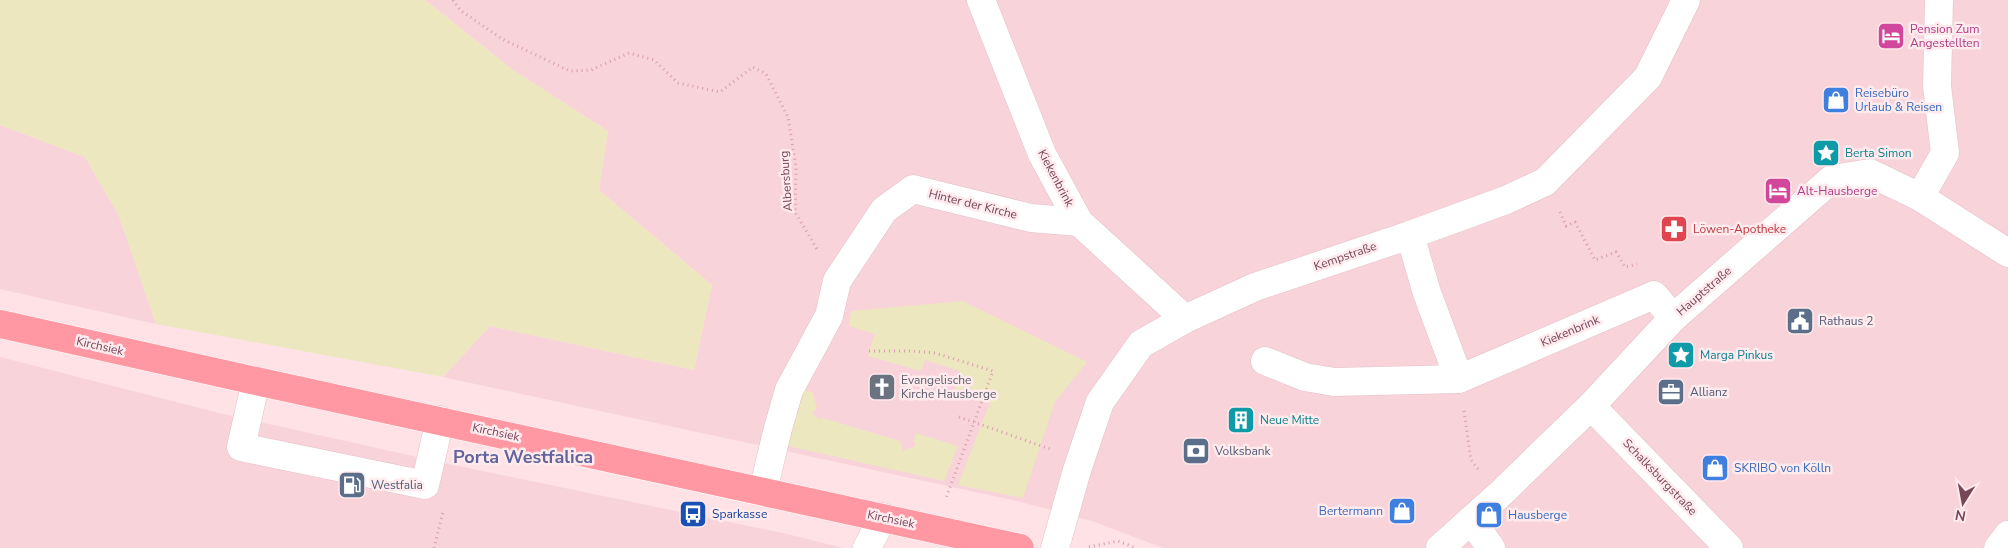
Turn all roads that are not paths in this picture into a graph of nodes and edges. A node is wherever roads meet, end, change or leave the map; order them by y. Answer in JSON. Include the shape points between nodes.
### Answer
{"nodes":[{"id":1,"x":981,"y":0,"type":"edge"},
{"id":2,"x":1686,"y":0,"type":"edge"},
{"id":3,"x":1939,"y":0,"type":"edge"},
{"id":4,"x":1920,"y":197,"type":"junction"},
{"id":5,"x":1079,"y":222,"type":"junction"},
{"id":6,"x":1410,"y":235,"type":"junction"},
{"id":7,"x":2008,"y":253,"type":"edge"},
{"id":8,"x":1674,"y":318,"type":"junction"},
{"id":9,"x":1185,"y":319,"type":"junction"},
{"id":10,"x":0,"y":324,"type":"edge"},
{"id":11,"x":1265,"y":361,"type":"dead end"},
{"id":12,"x":1459,"y":379,"type":"junction"},
{"id":13,"x":256,"y":381,"type":"junction"},
{"id":14,"x":1591,"y":406,"type":"junction"},
{"id":15,"x":440,"y":420,"type":"junction"},
{"id":16,"x":763,"y":491,"type":"junction"},
{"id":17,"x":883,"y":517,"type":"junction"},
{"id":18,"x":1471,"y":520,"type":"junction"},
{"id":19,"x":2008,"y":535,"type":"edge"},
{"id":20,"x":867,"y":548,"type":"edge"},
{"id":21,"x":1020,"y":548,"type":"edge"},
{"id":22,"x":1055,"y":548,"type":"edge"},
{"id":23,"x":1440,"y":548,"type":"edge"},
{"id":24,"x":1491,"y":548,"type":"edge"},
{"id":25,"x":1729,"y":548,"type":"edge"},
{"id":26,"x":1998,"y":548,"type":"edge"}],
"edges":[{"from":1,"to":5,"type":"street","name":"Kiekenbrink","via":[[1042,154]]},
{"from":2,"to":6,"type":"street","name":"Kempstraße","via":[[1648,77],[1545,182],[1506,200]]},
{"from":3,"to":4,"type":"street","via":[[1937,86],[1945,153]]},
{"from":4,"to":7,"type":"street","name":"Hauptstraße"},
{"from":4,"to":8,"type":"street","name":"Hauptstraße","via":[[1870,173],[1832,179]]},
{"from":5,"to":9,"type":"street","name":"Kiekenbrink"},
{"from":5,"to":16,"type":"street","name":"Hinter der Kirche","via":[[1031,218],[913,189],[884,210],[836,281],[829,316],[789,390]]},
{"from":6,"to":9,"type":"street","name":"Kempstraße","via":[[1255,287]]},
{"from":6,"to":12,"type":"street","via":[[1427,293]]},
{"from":8,"to":12,"type":"street","name":"Kiekenbrink","via":[[1654,295]]},
{"from":8,"to":14,"type":"street","name":"Hauptstraße"},
{"from":9,"to":22,"type":"street","name":"Kempstraße","via":[[1141,344],[1100,402]]},
{"from":10,"to":13,"type":"main road","name":"Kirchsiek"},
{"from":11,"to":12,"type":"street","name":"Kiekenbrink","via":[[1305,377],[1334,382]]},
{"from":13,"to":15,"type":"main road","name":"Kirchsiek"},
{"from":13,"to":15,"type":"street","via":[[241,447],[425,485]]},
{"from":14,"to":18,"type":"street","name":"Hauptstraße"},
{"from":14,"to":25,"type":"street","name":"Schalksburgstraße"},
{"from":15,"to":16,"type":"main road","name":"Kirchsiek"},
{"from":16,"to":17,"type":"main road","name":"Kirchsiek"},
{"from":17,"to":20,"type":"street"},
{"from":17,"to":21,"type":"main road","name":"Kirchsiek"},
{"from":18,"to":23,"type":"street","name":"Hauptstraße"},
{"from":18,"to":24,"type":"street"},
{"from":19,"to":26,"type":"street"}]}
